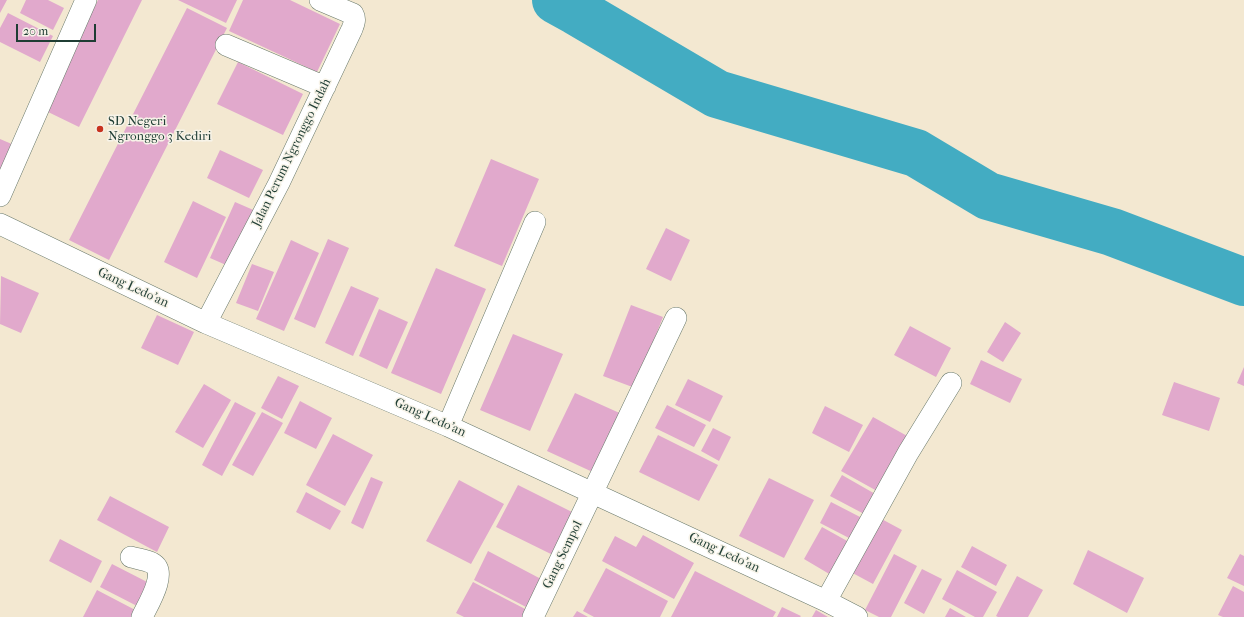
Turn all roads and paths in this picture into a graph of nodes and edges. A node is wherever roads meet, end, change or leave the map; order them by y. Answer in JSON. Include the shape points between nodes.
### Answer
{"nodes":[{"id":1,"x":86,"y":0,"type":"edge"},
{"id":2,"x":320,"y":0,"type":"edge"},
{"id":3,"x":226,"y":45,"type":"dead end"},
{"id":4,"x":325,"y":87,"type":"junction"},
{"id":5,"x":0,"y":196,"type":"edge"},
{"id":6,"x":535,"y":222,"type":"dead end"},
{"id":7,"x":0,"y":224,"type":"edge"},
{"id":8,"x":676,"y":318,"type":"dead end"},
{"id":9,"x":206,"y":323,"type":"junction"},
{"id":10,"x":951,"y":383,"type":"dead end"},
{"id":11,"x":448,"y":426,"type":"junction"},
{"id":12,"x":593,"y":492,"type":"junction"},
{"id":13,"x":131,"y":557,"type":"dead end"},
{"id":14,"x":826,"y":601,"type":"junction"},
{"id":15,"x":142,"y":617,"type":"edge"},
{"id":16,"x":533,"y":617,"type":"edge"},
{"id":17,"x":857,"y":617,"type":"edge"}],
"edges":[{"from":1,"to":5,"type":"street"},
{"from":2,"to":4,"type":"street","name":"Jalan Perum Ngronggo Indah","via":[[353,14],[355,18]]},
{"from":3,"to":4,"type":"street"},
{"from":4,"to":9,"type":"street","name":"Jalan Perum Ngronggo Indah"},
{"from":6,"to":11,"type":"street"},
{"from":7,"to":9,"type":"street","name":"Gang Ledo'an"},
{"from":8,"to":12,"type":"street","name":"Gang Sempol"},
{"from":9,"to":11,"type":"street","name":"Gang Ledo'an"},
{"from":10,"to":14,"type":"street","via":[[904,460]]},
{"from":11,"to":12,"type":"street","name":"Gang Ledo'an"},
{"from":12,"to":14,"type":"street","name":"Gang Ledo'an"},
{"from":12,"to":16,"type":"street","name":"Gang Sempol"},
{"from":13,"to":15,"type":"street","via":[[152,563],[159,575],[155,591]]},
{"from":14,"to":17,"type":"street","name":"Gang Ledo'an"}]}
